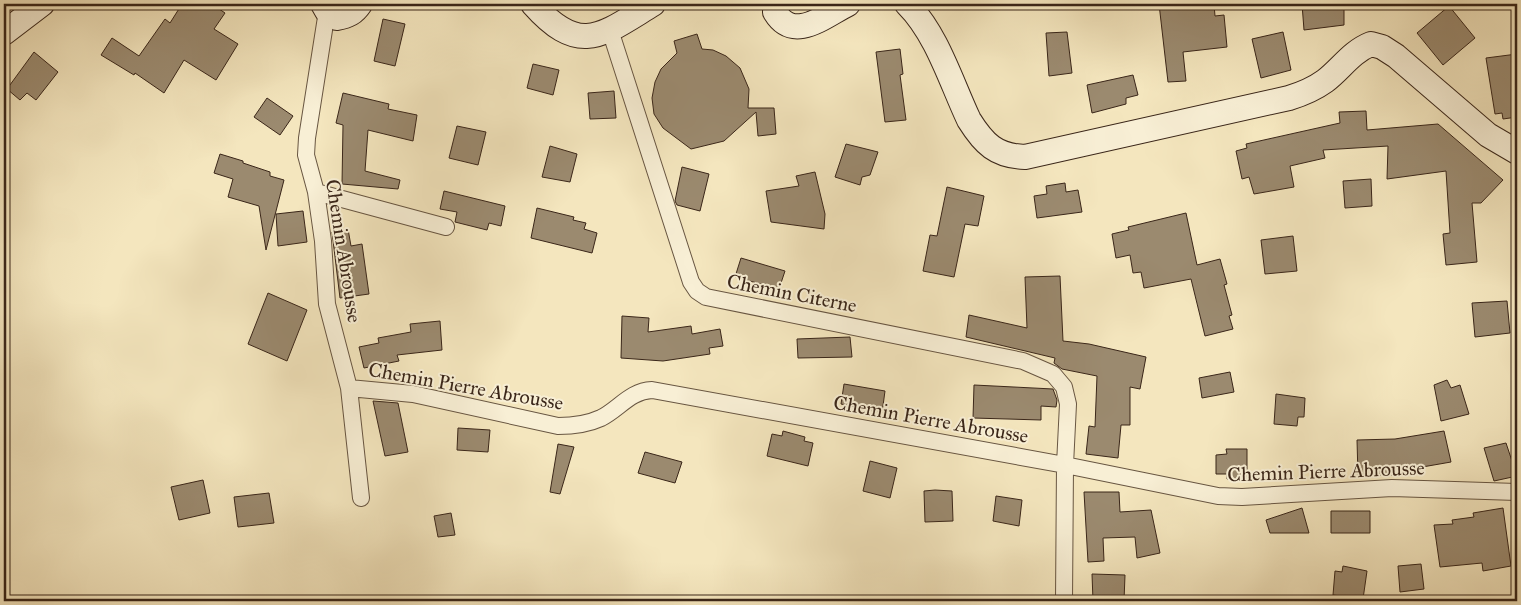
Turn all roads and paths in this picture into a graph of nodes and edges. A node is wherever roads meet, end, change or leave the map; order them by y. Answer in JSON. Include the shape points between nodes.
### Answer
{"nodes":[{"id":1,"x":42,"y":4,"type":"edge"},
{"id":2,"x":360,"y":4,"type":"edge"},
{"id":3,"x":533,"y":4,"type":"edge"},
{"id":4,"x":654,"y":4,"type":"edge"},
{"id":5,"x":777,"y":4,"type":"edge"},
{"id":6,"x":848,"y":4,"type":"edge"},
{"id":7,"x":907,"y":4,"type":"edge"},
{"id":8,"x":325,"y":8,"type":"edge"},
{"id":9,"x":610,"y":30,"type":"junction"},
{"id":10,"x":4,"y":33,"type":"edge"},
{"id":11,"x":1517,"y":152,"type":"edge"},
{"id":12,"x":316,"y":192,"type":"junction"},
{"id":13,"x":446,"y":228,"type":"dead end"},
{"id":14,"x":349,"y":388,"type":"junction"},
{"id":15,"x":1065,"y":465,"type":"junction"},
{"id":16,"x":1517,"y":492,"type":"edge"},
{"id":17,"x":361,"y":498,"type":"dead end"},
{"id":18,"x":1064,"y":601,"type":"edge"}],
"edges":[{"from":1,"to":10,"type":"main road"},
{"from":2,"to":8,"type":"main road","via":[[346,17],[337,18]]},
{"from":3,"to":9,"type":"main road","via":[[554,25],[575,36],[593,36]]},
{"from":4,"to":9,"type":"main road"},
{"from":5,"to":6,"type":"main road","via":[[775,12],[782,23],[793,28],[804,26]]},
{"from":7,"to":11,"type":"main road","via":[[928,31],[977,134],[991,148],[1009,157],[1034,155],[1303,94],[1326,81],[1352,55],[1371,44],[1396,56],[1488,134]]},
{"from":8,"to":12,"type":"street","name":"Chemin Abrousse","via":[[306,155]]},
{"from":9,"to":15,"type":"street","name":"Chemin Citerne","via":[[691,282],[697,291],[706,297],[1039,366],[1053,374],[1064,387],[1068,404]]},
{"from":12,"to":13,"type":"street"},
{"from":12,"to":14,"type":"street","name":"Chemin Abrousse","via":[[327,304]]},
{"from":14,"to":15,"type":"street","name":"Chemin Pierre Abrousse","via":[[413,394],[558,426],[572,426],[601,418],[641,390],[652,390]]},
{"from":14,"to":17,"type":"street","name":"Chemin Abrousse"},
{"from":15,"to":16,"type":"street","name":"Chemin Pierre Abrousse","via":[[1218,496],[1392,488]]},
{"from":15,"to":18,"type":"street","name":"Chemin Citerne"}]}
